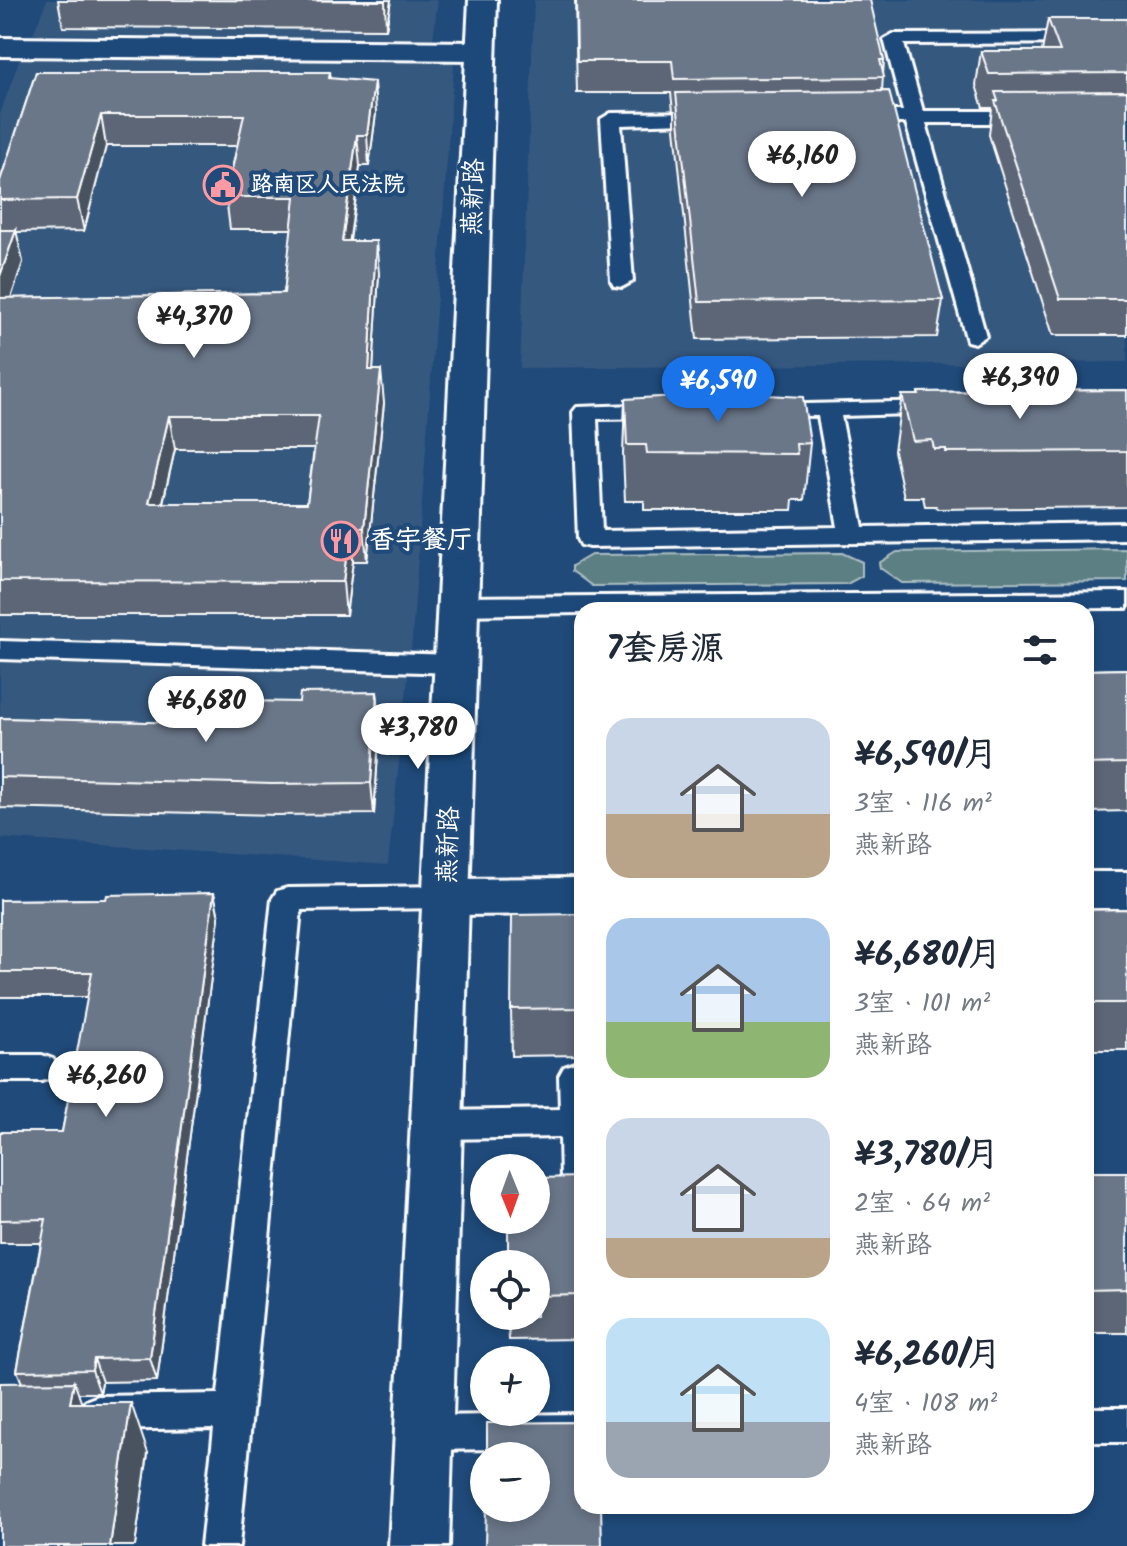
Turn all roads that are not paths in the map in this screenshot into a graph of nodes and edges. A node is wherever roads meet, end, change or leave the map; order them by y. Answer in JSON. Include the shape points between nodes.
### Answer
{"nodes":[{"id":1,"x":483,"y":0,"type":"edge"},
{"id":2,"x":1127,"y":38,"type":"edge"},
{"id":3,"x":0,"y":47,"type":"edge"},
{"id":4,"x":480,"y":51,"type":"junction"},
{"id":5,"x":915,"y":117,"type":"junction"},
{"id":6,"x":1051,"y":117,"type":"edge"},
{"id":7,"x":739,"y":118,"type":"edge"},
{"id":8,"x":835,"y":118,"type":"edge"},
{"id":9,"x":622,"y":281,"type":"dead end"},
{"id":10,"x":975,"y":336,"type":"dead end"},
{"id":11,"x":970,"y":408,"type":"edge"},
{"id":12,"x":828,"y":409,"type":"junction"},
{"id":13,"x":691,"y":410,"type":"edge"},
{"id":14,"x":752,"y":410,"type":"edge"},
{"id":15,"x":1127,"y":531,"type":"edge"},
{"id":16,"x":852,"y":535,"type":"junction"},
{"id":17,"x":1127,"y":600,"type":"edge"},
{"id":18,"x":1047,"y":602,"type":"edge"},
{"id":19,"x":458,"y":606,"type":"junction"},
{"id":20,"x":574,"y":606,"type":"edge"},
{"id":21,"x":0,"y":650,"type":"edge"},
{"id":22,"x":455,"y":664,"type":"junction"},
{"id":23,"x":1094,"y":890,"type":"edge"},
{"id":24,"x":1127,"y":890,"type":"edge"},
{"id":25,"x":574,"y":896,"type":"edge"},
{"id":26,"x":448,"y":897,"type":"junction"},
{"id":27,"x":0,"y":1068,"type":"edge"},
{"id":28,"x":42,"y":1068,"type":"dead end"},
{"id":29,"x":574,"y":1123,"type":"edge"},
{"id":30,"x":437,"y":1125,"type":"junction"},
{"id":31,"x":234,"y":1411,"type":"junction"},
{"id":32,"x":62,"y":1414,"type":"edge"},
{"id":33,"x":1094,"y":1425,"type":"edge"},
{"id":34,"x":1127,"y":1425,"type":"edge"},
{"id":35,"x":574,"y":1431,"type":"edge"},
{"id":36,"x":424,"y":1433,"type":"junction"},
{"id":37,"x":220,"y":1546,"type":"edge"},
{"id":38,"x":419,"y":1546,"type":"edge"}],
"edges":[{"from":1,"to":4,"type":"street","name":"燕新路"},
{"from":2,"to":5,"type":"lane","via":[[893,39]]},
{"from":3,"to":4,"type":"street"},
{"from":4,"to":19,"type":"street","name":"燕新路"},
{"from":5,"to":6,"type":"lane"},
{"from":5,"to":8,"type":"lane"},
{"from":5,"to":10,"type":"lane"},
{"from":7,"to":9,"type":"lane","via":[[611,119]]},
{"from":11,"to":12,"type":"lane"},
{"from":12,"to":14,"type":"lane"},
{"from":12,"to":16,"type":"lane"},
{"from":13,"to":16,"type":"lane","via":[[585,412],[590,539]]},
{"from":15,"to":16,"type":"lane"},
{"from":17,"to":18,"type":"lane"},
{"from":19,"to":20,"type":"lane"},
{"from":19,"to":22,"type":"street","name":"燕新路"},
{"from":21,"to":22,"type":"lane"},
{"from":22,"to":26,"type":"street","name":"燕新路"},
{"from":23,"to":24,"type":"street"},
{"from":25,"to":26,"type":"street"},
{"from":26,"to":30,"type":"street","name":"燕新路"},
{"from":26,"to":31,"type":"lane","via":[[287,899]]},
{"from":27,"to":28,"type":"lane"},
{"from":29,"to":30,"type":"lane"},
{"from":30,"to":36,"type":"street","name":"燕新路"},
{"from":31,"to":32,"type":"lane"},
{"from":31,"to":37,"type":"lane"},
{"from":33,"to":34,"type":"lane"},
{"from":35,"to":36,"type":"lane"},
{"from":36,"to":38,"type":"street","name":"燕新路"}]}
